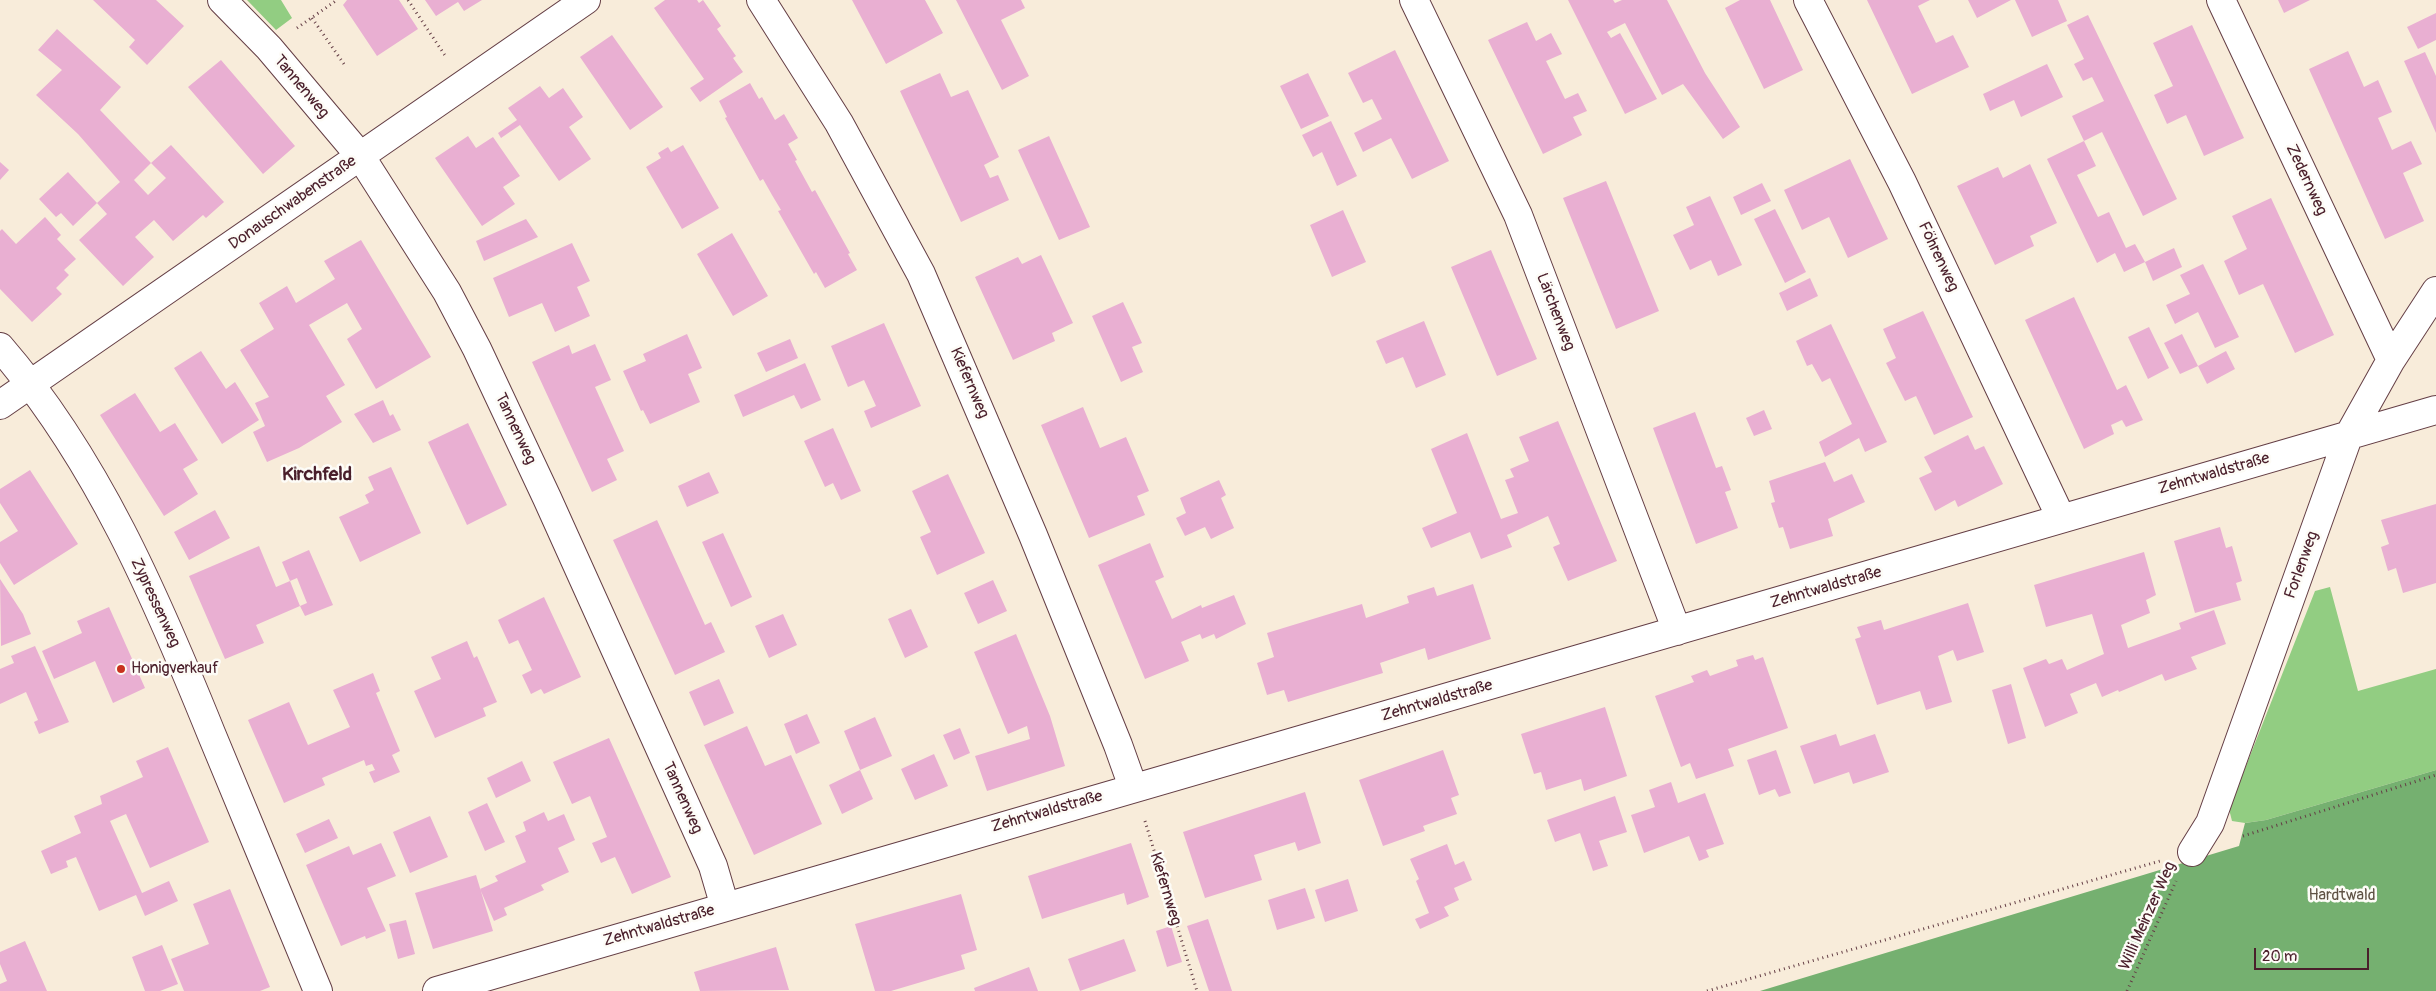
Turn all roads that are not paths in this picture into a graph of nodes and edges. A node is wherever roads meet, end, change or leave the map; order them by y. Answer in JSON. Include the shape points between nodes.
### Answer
{"nodes":[{"id":1,"x":222,"y":0,"type":"edge"},
{"id":2,"x":586,"y":0,"type":"edge"},
{"id":3,"x":762,"y":0,"type":"edge"},
{"id":4,"x":1414,"y":0,"type":"edge"},
{"id":5,"x":1808,"y":0,"type":"edge"},
{"id":6,"x":2221,"y":0,"type":"edge"},
{"id":7,"x":361,"y":157,"type":"junction"},
{"id":8,"x":2436,"y":291,"type":"edge"},
{"id":9,"x":0,"y":347,"type":"edge"},
{"id":10,"x":2391,"y":360,"type":"junction"},
{"id":11,"x":32,"y":384,"type":"junction"},
{"id":12,"x":0,"y":405,"type":"edge"},
{"id":13,"x":2436,"y":410,"type":"edge"},
{"id":14,"x":2348,"y":437,"type":"junction"},
{"id":15,"x":2061,"y":518,"type":"junction"},
{"id":16,"x":1677,"y":631,"type":"junction"},
{"id":17,"x":1134,"y":787,"type":"junction"},
{"id":18,"x":2192,"y":852,"type":"road end"},
{"id":19,"x":724,"y":907,"type":"junction"},
{"id":20,"x":318,"y":991,"type":"edge"},
{"id":21,"x":438,"y":991,"type":"edge"}],
"edges":[{"from":1,"to":7,"type":"street","name":"Tannenweg","via":[[269,48]]},
{"from":2,"to":7,"type":"street","name":"Donauschwabenstraße"},
{"from":3,"to":17,"type":"street","name":"Kiefernweg","via":[[839,123],[921,274],[1033,535]]},
{"from":4,"to":16,"type":"street","name":"Lärchenweg","via":[[1518,215]]},
{"from":5,"to":15,"type":"street","name":"Föhrenweg","via":[[1902,182]]},
{"from":6,"to":10,"type":"street","name":"Zedernweg"},
{"from":7,"to":11,"type":"street","name":"Donauschwabenstraße"},
{"from":7,"to":19,"type":"street","name":"Tannenweg","via":[[447,292],[477,349],[552,507],[713,866]]},
{"from":8,"to":10,"type":"street","name":"Forlenweg"},
{"from":9,"to":11,"type":"street","name":"Zypressenweg"},
{"from":10,"to":14,"type":"street","name":"Forlenweg"},
{"from":11,"to":12,"type":"street","name":"Donauschwabenstraße"},
{"from":11,"to":20,"type":"street","name":"Zypressenweg","via":[[102,495],[161,610]]},
{"from":13,"to":14,"type":"street","name":"Zehntwaldstraße"},
{"from":14,"to":15,"type":"street","name":"Zehntwaldstraße"},
{"from":14,"to":18,"type":"street","name":"Forlenweg","via":[[2210,823]]},
{"from":15,"to":16,"type":"street","name":"Zehntwaldstraße"},
{"from":16,"to":17,"type":"street","name":"Zehntwaldstraße"},
{"from":17,"to":19,"type":"street","name":"Zehntwaldstraße"},
{"from":19,"to":21,"type":"street","name":"Zehntwaldstraße"}]}
